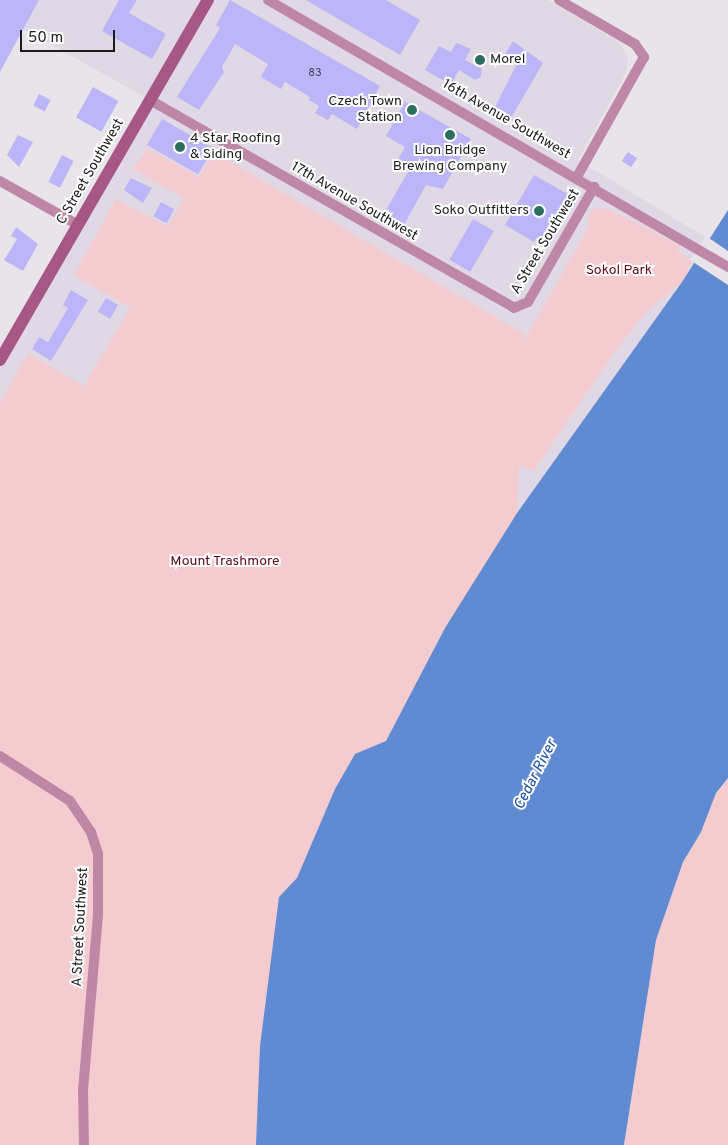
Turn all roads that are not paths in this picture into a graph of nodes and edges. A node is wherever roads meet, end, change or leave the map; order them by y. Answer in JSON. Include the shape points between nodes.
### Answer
{"nodes":[{"id":1,"x":208,"y":0,"type":"edge"},
{"id":2,"x":268,"y":0,"type":"edge"},
{"id":3,"x":559,"y":0,"type":"edge"},
{"id":4,"x":150,"y":100,"type":"junction"},
{"id":5,"x":578,"y":177,"type":"junction"},
{"id":6,"x":0,"y":181,"type":"edge"},
{"id":7,"x":594,"y":187,"type":"junction"},
{"id":8,"x":78,"y":225,"type":"junction"},
{"id":9,"x":728,"y":267,"type":"edge"},
{"id":10,"x":520,"y":308,"type":"joint"},
{"id":11,"x":0,"y":360,"type":"edge"},
{"id":12,"x":0,"y":756,"type":"edge"},
{"id":13,"x":84,"y":1145,"type":"edge"}],
"edges":[{"from":1,"to":4,"type":"main road","name":"C Street Southwest"},
{"from":2,"to":5,"type":"street","name":"16th Avenue Southwest"},
{"from":3,"to":5,"type":"street","via":[[641,50],[644,57],[639,73]]},
{"from":4,"to":8,"type":"main road","name":"C Street Southwest"},
{"from":4,"to":10,"type":"street","name":"17th Avenue Southwest","via":[[438,266]]},
{"from":5,"to":7,"type":"street","name":"16th Avenue Southwest"},
{"from":6,"to":8,"type":"street"},
{"from":7,"to":9,"type":"street","name":"16th Avenue Southwest"},
{"from":7,"to":10,"type":"street","name":"A Street Southwest","via":[[528,302]]},
{"from":8,"to":11,"type":"main road","name":"C Street Southwest"},
{"from":12,"to":13,"type":"street","name":"A Street Southwest","via":[[70,801],[91,832],[98,854],[98,915],[82,1116]]}]}
